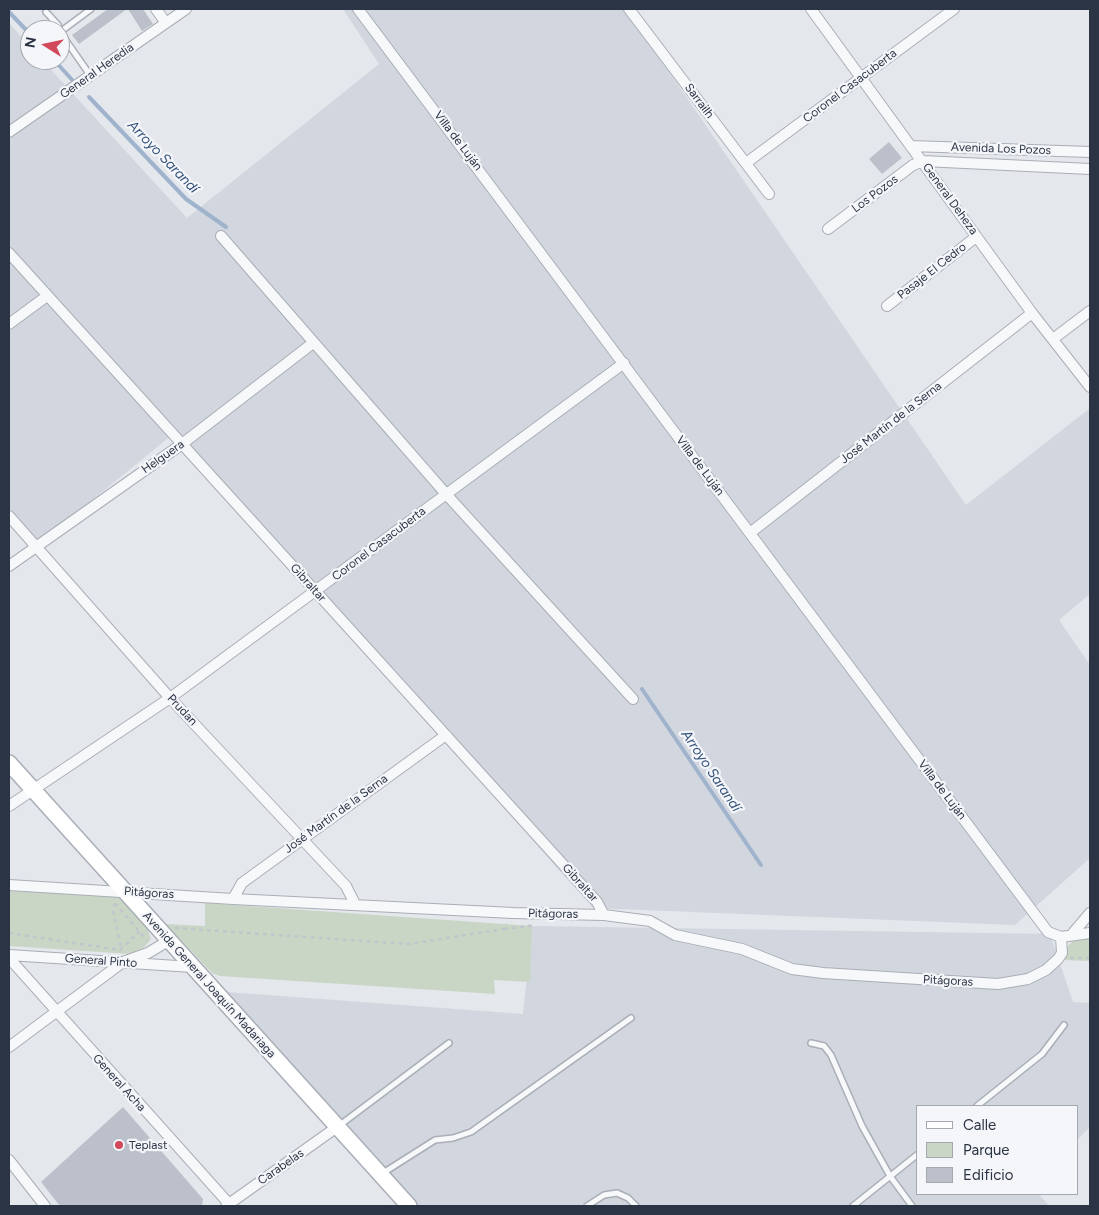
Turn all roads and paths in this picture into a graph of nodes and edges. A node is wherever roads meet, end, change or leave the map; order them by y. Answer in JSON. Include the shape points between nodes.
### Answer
{"nodes":[{"id":1,"x":92,"y":9,"type":"edge"},
{"id":2,"x":156,"y":9,"type":"edge"},
{"id":3,"x":186,"y":9,"type":"edge"},
{"id":4,"x":358,"y":9,"type":"edge"},
{"id":5,"x":629,"y":9,"type":"edge"},
{"id":6,"x":811,"y":9,"type":"edge"},
{"id":7,"x":954,"y":9,"type":"edge"},
{"id":8,"x":46,"y":12,"type":"dead end"},
{"id":9,"x":53,"y":20,"type":"edge"},
{"id":10,"x":166,"y":23,"type":"junction"},
{"id":11,"x":70,"y":24,"type":"edge"},
{"id":12,"x":70,"y":46,"type":"edge"},
{"id":13,"x":90,"y":76,"type":"junction"},
{"id":14,"x":862,"y":77,"type":"junction"},
{"id":15,"x":9,"y":132,"type":"edge"},
{"id":16,"x":912,"y":146,"type":"junction"},
{"id":17,"x":1090,"y":152,"type":"edge"},
{"id":18,"x":923,"y":162,"type":"junction"},
{"id":19,"x":746,"y":163,"type":"junction"},
{"id":20,"x":1090,"y":169,"type":"edge"},
{"id":21,"x":769,"y":194,"type":"dead end"},
{"id":22,"x":828,"y":229,"type":"dead end"},
{"id":23,"x":221,"y":236,"type":"dead end"},
{"id":24,"x":976,"y":236,"type":"junction"},
{"id":25,"x":9,"y":252,"type":"edge"},
{"id":26,"x":47,"y":296,"type":"junction"},
{"id":27,"x":887,"y":306,"type":"dead end"},
{"id":28,"x":1090,"y":311,"type":"edge"},
{"id":29,"x":1032,"y":313,"type":"junction"},
{"id":30,"x":9,"y":324,"type":"edge"},
{"id":31,"x":1053,"y":339,"type":"junction"},
{"id":32,"x":313,"y":343,"type":"junction"},
{"id":33,"x":624,"y":363,"type":"junction"},
{"id":34,"x":1090,"y":387,"type":"edge"},
{"id":35,"x":182,"y":444,"type":"junction"},
{"id":36,"x":446,"y":494,"type":"junction"},
{"id":37,"x":9,"y":516,"type":"edge"},
{"id":38,"x":750,"y":533,"type":"junction"},
{"id":39,"x":36,"y":547,"type":"junction"},
{"id":40,"x":9,"y":566,"type":"edge"},
{"id":41,"x":316,"y":592,"type":"junction"},
{"id":42,"x":170,"y":698,"type":"junction"},
{"id":43,"x":633,"y":699,"type":"dead end"},
{"id":44,"x":446,"y":735,"type":"junction"},
{"id":45,"x":9,"y":763,"type":"edge"},
{"id":46,"x":33,"y":790,"type":"junction"},
{"id":47,"x":9,"y":806,"type":"edge"},
{"id":48,"x":301,"y":839,"type":"junction"},
{"id":49,"x":9,"y":885,"type":"edge"},
{"id":50,"x":116,"y":894,"type":"junction"},
{"id":51,"x":233,"y":899,"type":"junction"},
{"id":52,"x":355,"y":904,"type":"junction"},
{"id":53,"x":513,"y":913,"type":"junction"},
{"id":54,"x":1090,"y":913,"type":"edge"},
{"id":55,"x":604,"y":915,"type":"junction"},
{"id":56,"x":168,"y":922,"type":"dead end"},
{"id":57,"x":538,"y":925,"type":"dead end"},
{"id":58,"x":504,"y":929,"type":"junction"},
{"id":59,"x":139,"y":932,"type":"junction"},
{"id":60,"x":1090,"y":932,"type":"edge"},
{"id":61,"x":1073,"y":933,"type":"junction"},
{"id":62,"x":9,"y":934,"type":"edge"},
{"id":63,"x":1061,"y":937,"type":"junction"},
{"id":64,"x":168,"y":941,"type":"junction"},
{"id":65,"x":121,"y":948,"type":"junction"},
{"id":66,"x":154,"y":949,"type":"junction"},
{"id":67,"x":9,"y":957,"type":"edge"},
{"id":68,"x":123,"y":962,"type":"junction"},
{"id":69,"x":192,"y":967,"type":"junction"},
{"id":70,"x":56,"y":1013,"type":"junction"},
{"id":71,"x":631,"y":1018,"type":"dead end"},
{"id":72,"x":1064,"y":1025,"type":"dead end"},
{"id":73,"x":448,"y":1043,"type":"dead end"},
{"id":74,"x":811,"y":1043,"type":"dead end"},
{"id":75,"x":9,"y":1047,"type":"edge"},
{"id":76,"x":978,"y":1105,"type":"edge"},
{"id":77,"x":337,"y":1127,"type":"junction"},
{"id":78,"x":916,"y":1156,"type":"edge"},
{"id":79,"x":9,"y":1160,"type":"edge"},
{"id":80,"x":380,"y":1174,"type":"junction"},
{"id":81,"x":890,"y":1176,"type":"junction"},
{"id":82,"x":44,"y":1206,"type":"edge"},
{"id":83,"x":228,"y":1206,"type":"edge"},
{"id":84,"x":409,"y":1206,"type":"edge"},
{"id":85,"x":587,"y":1206,"type":"edge"},
{"id":86,"x":636,"y":1206,"type":"edge"},
{"id":87,"x":853,"y":1206,"type":"edge"},
{"id":88,"x":912,"y":1206,"type":"edge"}],
"edges":[{"from":1,"to":11,"type":"lane"},
{"from":2,"to":10,"type":"street"},
{"from":3,"to":10,"type":"street","name":"General Heredia"},
{"from":4,"to":33,"type":"street","name":"Villa de Luján"},
{"from":5,"to":19,"type":"street","name":"Sarrailh"},
{"from":6,"to":14,"type":"street","name":"General Deheza"},
{"from":7,"to":14,"type":"street","name":"Coronel Casacuberta"},
{"from":8,"to":9,"type":"lane"},
{"from":10,"to":13,"type":"street","name":"General Heredia"},
{"from":12,"to":13,"type":"lane"},
{"from":13,"to":15,"type":"street","name":"General Heredia"},
{"from":14,"to":16,"type":"street","name":"General Deheza"},
{"from":14,"to":19,"type":"street","name":"Coronel Casacuberta"},
{"from":16,"to":17,"type":"street","name":"Avenida Los Pozos"},
{"from":16,"to":18,"type":"street","name":"General Deheza"},
{"from":18,"to":20,"type":"street","name":"Avenida Los Pozos"},
{"from":18,"to":22,"type":"street","name":"Los Pozos"},
{"from":18,"to":24,"type":"street","name":"General Deheza"},
{"from":19,"to":21,"type":"street","name":"Sarrailh"},
{"from":23,"to":32,"type":"street"},
{"from":24,"to":27,"type":"street","name":"Pasaje El Cedro"},
{"from":24,"to":29,"type":"street","name":"General Deheza"},
{"from":25,"to":26,"type":"street","name":"Gibraltar"},
{"from":26,"to":30,"type":"street"},
{"from":26,"to":35,"type":"street","name":"Gibraltar"},
{"from":28,"to":31,"type":"street"},
{"from":29,"to":31,"type":"street","name":"General Deheza"},
{"from":29,"to":38,"type":"street","name":"José Martín de la Serna"},
{"from":31,"to":34,"type":"street","name":"General Deheza"},
{"from":32,"to":35,"type":"street","name":"Helguera"},
{"from":32,"to":36,"type":"street"},
{"from":33,"to":36,"type":"street","name":"Coronel Casacuberta"},
{"from":33,"to":38,"type":"street","name":"Villa de Luján"},
{"from":35,"to":39,"type":"street","name":"Helguera"},
{"from":35,"to":41,"type":"street","name":"Gibraltar"},
{"from":36,"to":41,"type":"street","name":"Coronel Casacuberta"},
{"from":36,"to":43,"type":"street"},
{"from":37,"to":39,"type":"street","name":"Prudan"},
{"from":38,"to":63,"type":"street","name":"Villa de Luján","via":[[1042,923],[1052,934]]},
{"from":39,"to":40,"type":"street","name":"Helguera"},
{"from":39,"to":42,"type":"street","name":"Prudan"},
{"from":41,"to":42,"type":"street","name":"Coronel Casacuberta"},
{"from":41,"to":44,"type":"street","name":"Gibraltar"},
{"from":42,"to":46,"type":"street","name":"Coronel Casacuberta"},
{"from":42,"to":48,"type":"street","name":"Prudan"},
{"from":44,"to":48,"type":"street","name":"José Martín de la Serna"},
{"from":44,"to":55,"type":"street","name":"Gibraltar","via":[[597,902]]},
{"from":45,"to":46,"type":"main road","name":"Avenida General Joaquín Madariaga"},
{"from":46,"to":47,"type":"street","name":"Coronel Casacuberta"},
{"from":46,"to":50,"type":"main road","name":"Avenida General Joaquín Madariaga"},
{"from":48,"to":51,"type":"street","name":"José Martín de la Serna","via":[[242,883]]},
{"from":48,"to":52,"type":"street","name":"Prudan","via":[[346,886]]},
{"from":49,"to":50,"type":"street","name":"Pitágoras"},
{"from":50,"to":51,"type":"street","name":"Pitágoras"},
{"from":50,"to":59,"type":"path"},
{"from":50,"to":64,"type":"main road","name":"Avenida General Joaquín Madariaga"},
{"from":50,"to":65,"type":"path","via":[[113,911]]},
{"from":51,"to":52,"type":"street","name":"Pitágoras"},
{"from":52,"to":53,"type":"street","name":"Pitágoras"},
{"from":53,"to":55,"type":"street","name":"Pitágoras"},
{"from":53,"to":58,"type":"path"},
{"from":54,"to":61,"type":"street"},
{"from":55,"to":63,"type":"street","name":"Pitágoras","via":[[650,921],[675,935],[742,949],[792,969],[998,984],[1028,979],[1046,970],[1062,952]]},
{"from":56,"to":58,"type":"path","via":[[176,928],[408,944]]},
{"from":57,"to":58,"type":"path"},
{"from":59,"to":65,"type":"path"},
{"from":59,"to":66,"type":"path"},
{"from":60,"to":61,"type":"street"},
{"from":61,"to":63,"type":"street"},
{"from":62,"to":65,"type":"path"},
{"from":64,"to":66,"type":"street"},
{"from":64,"to":69,"type":"main road","name":"Avenida General Joaquín Madariaga"},
{"from":66,"to":68,"type":"street"},
{"from":67,"to":68,"type":"street","name":"General Pinto"},
{"from":67,"to":70,"type":"street","name":"General Acha"},
{"from":68,"to":69,"type":"street","name":"General Pinto"},
{"from":68,"to":70,"type":"street"},
{"from":69,"to":77,"type":"main road","name":"Avenida General Joaquín Madariaga"},
{"from":70,"to":75,"type":"street"},
{"from":70,"to":83,"type":"street","name":"General Acha"},
{"from":71,"to":80,"type":"lane","via":[[471,1132],[435,1140]]},
{"from":72,"to":76,"type":"lane","via":[[1042,1054]]},
{"from":73,"to":77,"type":"lane"},
{"from":74,"to":81,"type":"lane","via":[[824,1046],[831,1055],[853,1108]]},
{"from":77,"to":80,"type":"main road","name":"Avenida General Joaquín Madariaga"},
{"from":77,"to":83,"type":"street","name":"Carabelas"},
{"from":78,"to":81,"type":"lane"},
{"from":79,"to":82,"type":"street"},
{"from":80,"to":84,"type":"main road","name":"Avenida General Joaquín Madariaga"},
{"from":81,"to":87,"type":"lane"},
{"from":81,"to":88,"type":"lane"},
{"from":85,"to":86,"type":"lane","via":[[604,1195],[617,1192]]}]}
